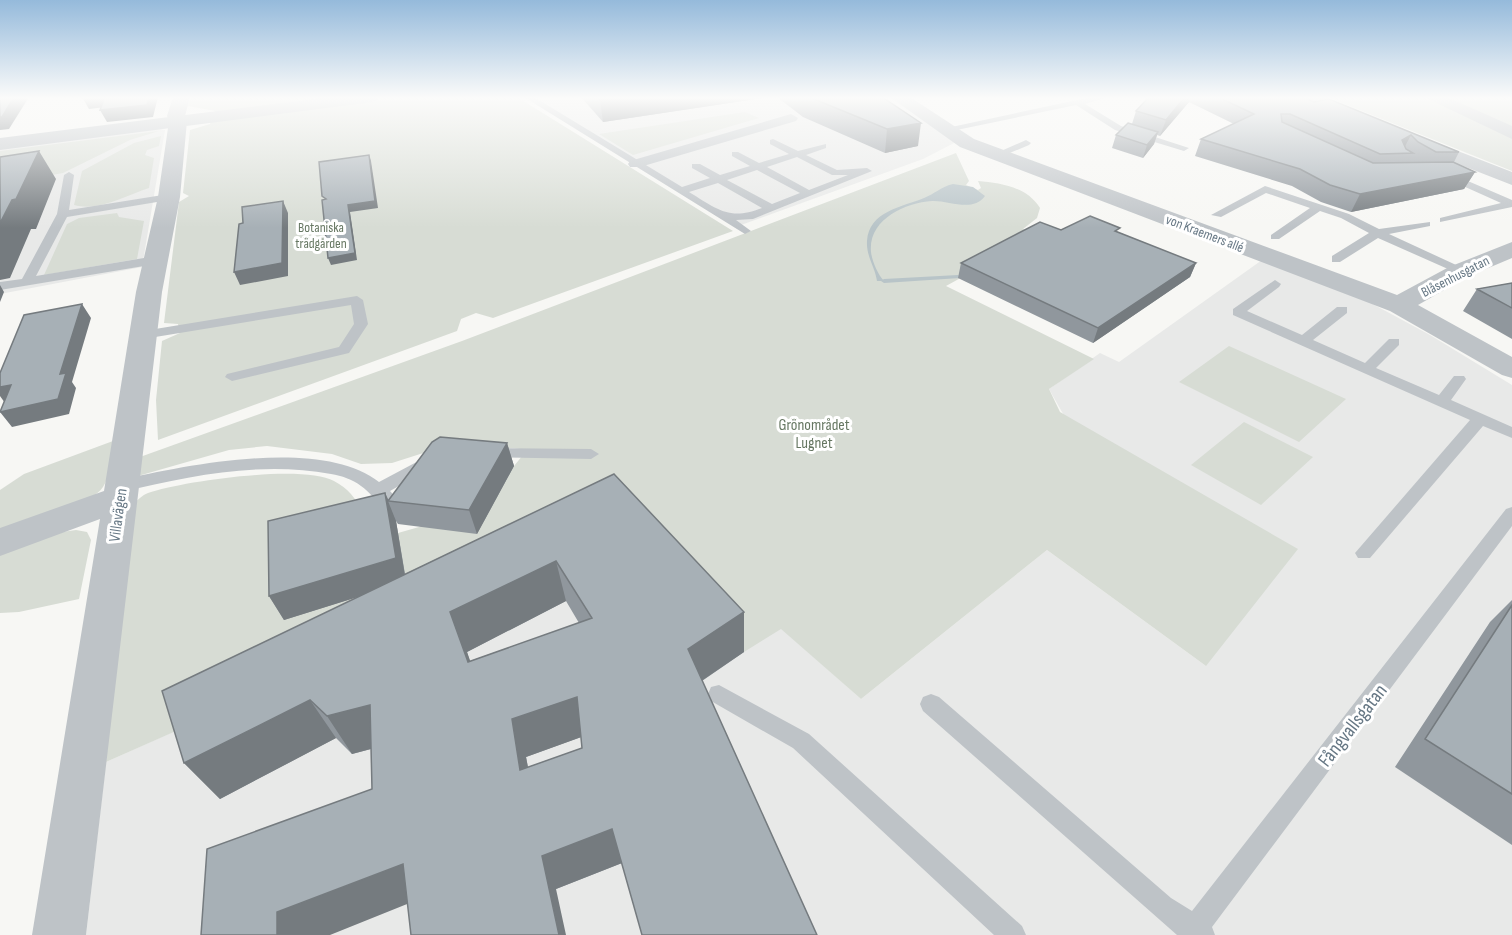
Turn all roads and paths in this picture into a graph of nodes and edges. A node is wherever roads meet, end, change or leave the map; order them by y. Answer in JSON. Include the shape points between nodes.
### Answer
{"nodes":[{"id":1,"x":17,"y":141,"type":"edge"},
{"id":2,"x":176,"y":141,"type":"edge"},
{"id":3,"x":598,"y":141,"type":"edge"},
{"id":4,"x":715,"y":141,"type":"edge"},
{"id":5,"x":964,"y":141,"type":"edge"},
{"id":6,"x":1160,"y":141,"type":"edge"},
{"id":7,"x":1416,"y":141,"type":"edge"},
{"id":8,"x":773,"y":142,"type":"dead end"},
{"id":9,"x":1026,"y":143,"type":"dead end"},
{"id":10,"x":0,"y":144,"type":"edge"},
{"id":11,"x":823,"y":146,"type":"dead end"},
{"id":12,"x":1184,"y":148,"type":"dead end"},
{"id":13,"x":735,"y":154,"type":"dead end"},
{"id":14,"x":798,"y":154,"type":"junction"},
{"id":15,"x":997,"y":155,"type":"junction"},
{"id":16,"x":636,"y":164,"type":"junction"},
{"id":17,"x":696,"y":166,"type":"dead end"},
{"id":18,"x":759,"y":167,"type":"junction"},
{"id":19,"x":69,"y":174,"type":"dead end"},
{"id":20,"x":1435,"y":174,"type":"edge"},
{"id":21,"x":719,"y":179,"type":"junction"},
{"id":22,"x":1512,"y":179,"type":"edge"},
{"id":23,"x":681,"y":191,"type":"junction"},
{"id":24,"x":809,"y":194,"type":"junction"},
{"id":25,"x":169,"y":197,"type":"junction"},
{"id":26,"x":1512,"y":204,"type":"edge"},
{"id":27,"x":770,"y":208,"type":"junction"},
{"id":28,"x":1317,"y":208,"type":"junction"},
{"id":29,"x":63,"y":214,"type":"junction"},
{"id":30,"x":1217,"y":215,"type":"dead end"},
{"id":31,"x":722,"y":217,"type":"junction"},
{"id":32,"x":1444,"y":220,"type":"dead end"},
{"id":33,"x":1426,"y":224,"type":"dead end"},
{"id":34,"x":745,"y":231,"type":"dead end"},
{"id":35,"x":1377,"y":233,"type":"junction"},
{"id":36,"x":1275,"y":237,"type":"dead end"},
{"id":37,"x":1512,"y":249,"type":"edge"},
{"id":38,"x":1336,"y":259,"type":"dead end"},
{"id":39,"x":156,"y":260,"type":"junction"},
{"id":40,"x":1461,"y":270,"type":"junction"},
{"id":41,"x":27,"y":281,"type":"junction"},
{"id":42,"x":1275,"y":284,"type":"dead end"},
{"id":43,"x":0,"y":286,"type":"edge"},
{"id":44,"x":1399,"y":304,"type":"junction"},
{"id":45,"x":1342,"y":310,"type":"dead end"},
{"id":46,"x":143,"y":335,"type":"junction"},
{"id":47,"x":1303,"y":341,"type":"junction"},
{"id":48,"x":1394,"y":342,"type":"dead end"},
{"id":49,"x":1367,"y":369,"type":"junction"},
{"id":50,"x":1512,"y":369,"type":"edge"},
{"id":51,"x":232,"y":377,"type":"dead end"},
{"id":52,"x":1459,"y":379,"type":"dead end"},
{"id":53,"x":1442,"y":402,"type":"junction"},
{"id":54,"x":1480,"y":419,"type":"junction"},
{"id":55,"x":1512,"y":433,"type":"edge"},
{"id":56,"x":444,"y":453,"type":"edge"},
{"id":57,"x":476,"y":453,"type":"edge"},
{"id":58,"x":591,"y":454,"type":"dead end"},
{"id":59,"x":377,"y":491,"type":"junction"},
{"id":60,"x":120,"y":493,"type":"junction"},
{"id":61,"x":398,"y":510,"type":"edge"},
{"id":62,"x":1512,"y":513,"type":"edge"},
{"id":63,"x":0,"y":542,"type":"edge"},
{"id":64,"x":1364,"y":552,"type":"dead end"},
{"id":65,"x":719,"y":694,"type":"dead end"},
{"id":66,"x":931,"y":704,"type":"dead end"},
{"id":67,"x":1196,"y":933,"type":"edge"},
{"id":68,"x":58,"y":935,"type":"edge"},
{"id":69,"x":1013,"y":935,"type":"edge"}],
"edges":[{"from":1,"to":10,"type":"street"},
{"from":2,"to":25,"type":"street","name":"Villavägen"},
{"from":3,"to":16,"type":"lane"},
{"from":4,"to":16,"type":"street"},
{"from":5,"to":15,"type":"street","name":"von Kraemers allé"},
{"from":6,"to":12,"type":"lane"},
{"from":7,"to":22,"type":"street"},
{"from":8,"to":14,"type":"lane"},
{"from":9,"to":15,"type":"lane"},
{"from":11,"to":14,"type":"lane"},
{"from":13,"to":18,"type":"lane"},
{"from":14,"to":18,"type":"lane"},
{"from":14,"to":24,"type":"lane","via":[[836,173],[867,171]]},
{"from":15,"to":44,"type":"street","name":"von Kraemers allé"},
{"from":16,"to":23,"type":"lane"},
{"from":17,"to":21,"type":"lane"},
{"from":18,"to":21,"type":"lane"},
{"from":18,"to":24,"type":"lane"},
{"from":19,"to":29,"type":"lane"},
{"from":20,"to":26,"type":"lane","via":[[1445,174]]},
{"from":21,"to":23,"type":"lane"},
{"from":21,"to":27,"type":"lane"},
{"from":23,"to":31,"type":"lane"},
{"from":24,"to":27,"type":"lane"},
{"from":25,"to":29,"type":"lane"},
{"from":25,"to":39,"type":"street","name":"Villavägen"},
{"from":26,"to":32,"type":"lane"},
{"from":27,"to":31,"type":"lane","via":[[749,217]]},
{"from":28,"to":30,"type":"lane","via":[[1265,189]]},
{"from":28,"to":35,"type":"lane","via":[[1345,216]]},
{"from":28,"to":36,"type":"lane"},
{"from":29,"to":41,"type":"lane"},
{"from":31,"to":34,"type":"lane"},
{"from":33,"to":35,"type":"lane"},
{"from":35,"to":38,"type":"lane"},
{"from":35,"to":40,"type":"lane"},
{"from":37,"to":40,"type":"street","name":"Blåsenhusgatan"},
{"from":39,"to":41,"type":"lane"},
{"from":39,"to":46,"type":"street","name":"Villavägen"},
{"from":40,"to":44,"type":"street","name":"Blåsenhusgatan"},
{"from":41,"to":43,"type":"lane"},
{"from":42,"to":47,"type":"lane","via":[[1238,312]]},
{"from":44,"to":50,"type":"street","name":"von Kraemers allé"},
{"from":45,"to":47,"type":"lane"},
{"from":46,"to":51,"type":"lane","via":[[357,300],[362,324],[344,350]]},
{"from":46,"to":60,"type":"street","name":"Villavägen"},
{"from":47,"to":49,"type":"lane"},
{"from":48,"to":49,"type":"lane"},
{"from":49,"to":53,"type":"lane"},
{"from":52,"to":53,"type":"lane"},
{"from":53,"to":54,"type":"lane"},
{"from":54,"to":55,"type":"lane"},
{"from":54,"to":64,"type":"lane"},
{"from":56,"to":59,"type":"lane"},
{"from":57,"to":58,"type":"lane"},
{"from":59,"to":60,"type":"lane","via":[[366,480],[285,461],[203,467]]},
{"from":59,"to":61,"type":"lane"},
{"from":60,"to":63,"type":"street"},
{"from":60,"to":68,"type":"street","name":"Villavägen"},
{"from":62,"to":67,"type":"lane","name":"Fångvallsgatan"},
{"from":65,"to":69,"type":"lane","via":[[801,741]]},
{"from":66,"to":67,"type":"lane"}]}
